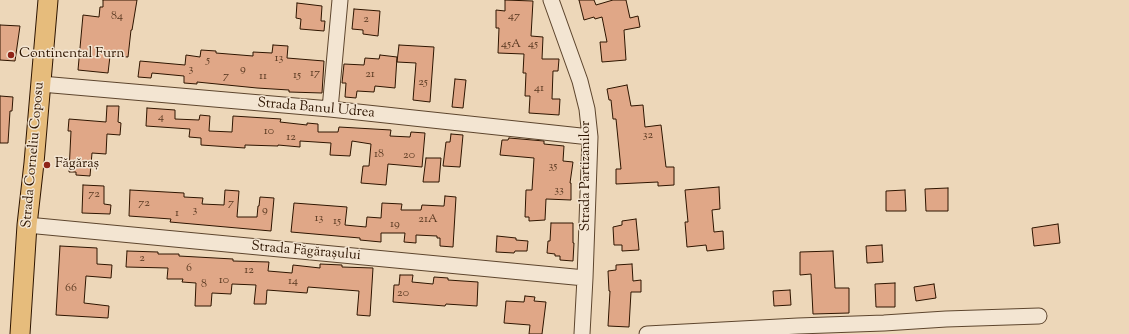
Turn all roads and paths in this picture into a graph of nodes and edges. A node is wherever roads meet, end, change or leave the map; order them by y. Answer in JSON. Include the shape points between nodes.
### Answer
{"nodes":[{"id":1,"x":48,"y":0,"type":"edge"},
{"id":2,"x":340,"y":0,"type":"edge"},
{"id":3,"x":551,"y":0,"type":"edge"},
{"id":4,"x":41,"y":84,"type":"junction"},
{"id":5,"x":330,"y":109,"type":"junction"},
{"id":6,"x":590,"y":137,"type":"junction"},
{"id":7,"x":27,"y":225,"type":"junction"},
{"id":8,"x":585,"y":278,"type":"junction"},
{"id":9,"x":1039,"y":316,"type":"dead end"},
{"id":10,"x":20,"y":334,"type":"edge"},
{"id":11,"x":582,"y":334,"type":"edge"},
{"id":12,"x":647,"y":334,"type":"edge"}],
"edges":[{"from":1,"to":4,"type":"main road","name":"Strada Corneliu Coposu"},
{"from":2,"to":5,"type":"street"},
{"from":3,"to":6,"type":"street","name":"Strada Partizanilor","via":[[580,81]]},
{"from":4,"to":5,"type":"street","name":"Strada Banul Udrea"},
{"from":4,"to":7,"type":"main road","name":"Strada Corneliu Coposu"},
{"from":5,"to":6,"type":"street","name":"Strada Banul Udrea"},
{"from":6,"to":8,"type":"street","name":"Strada Partizanilor"},
{"from":7,"to":8,"type":"street","name":"Strada Făgărașului"},
{"from":7,"to":10,"type":"main road","name":"Strada Corneliu Coposu"},
{"from":8,"to":11,"type":"street","name":"Strada Partizanilor"},
{"from":9,"to":12,"type":"street"}]}
